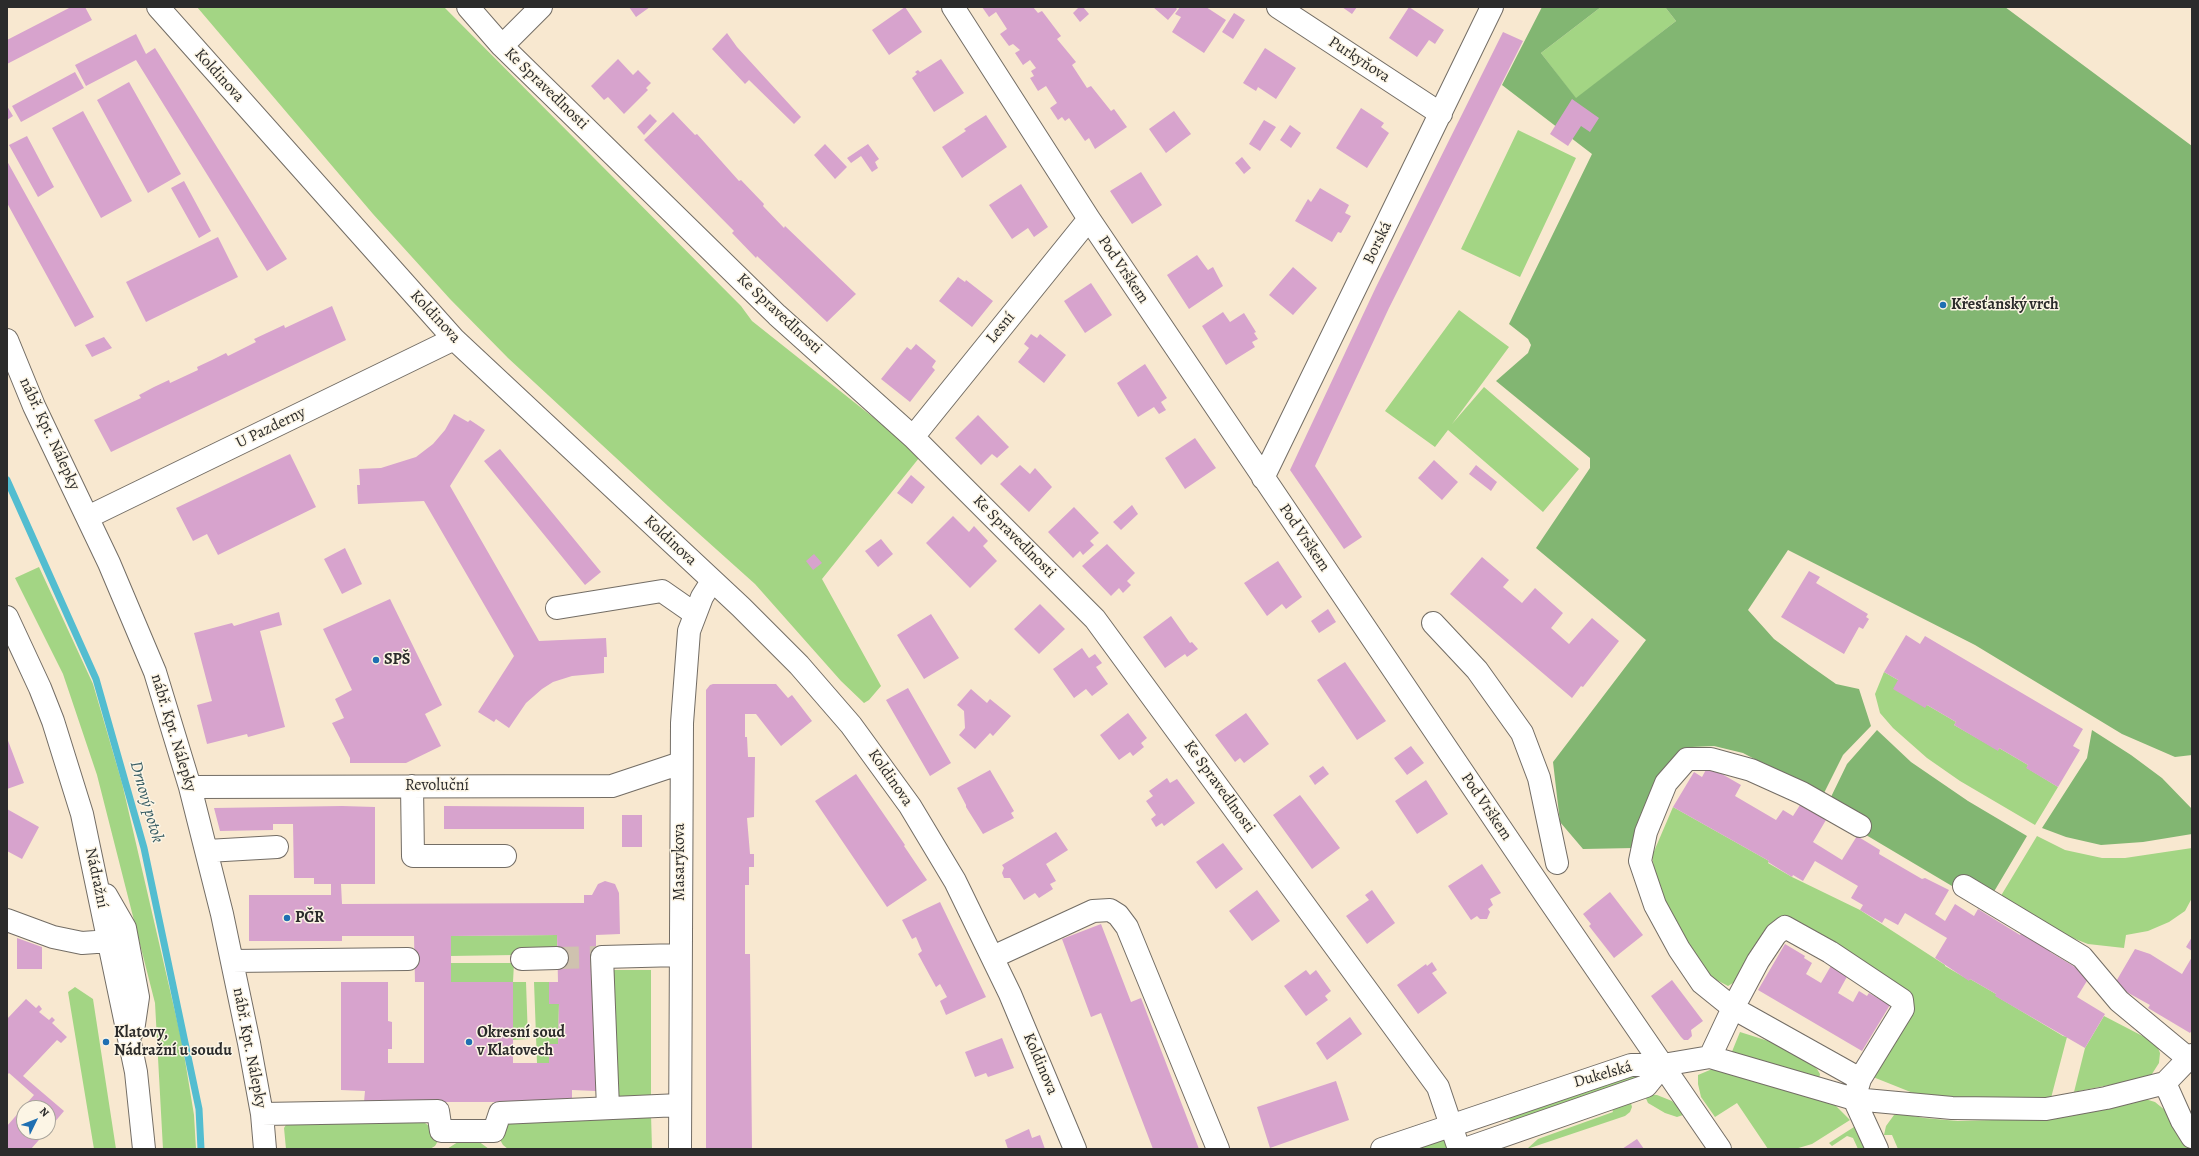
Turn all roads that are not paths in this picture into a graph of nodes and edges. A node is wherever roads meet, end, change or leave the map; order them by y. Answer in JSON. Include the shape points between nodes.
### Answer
{"nodes":[{"id":1,"x":158,"y":7,"type":"edge"},
{"id":2,"x":468,"y":7,"type":"edge"},
{"id":3,"x":541,"y":7,"type":"edge"},
{"id":4,"x":953,"y":7,"type":"edge"},
{"id":5,"x":1278,"y":7,"type":"edge"},
{"id":6,"x":1492,"y":7,"type":"edge"},
{"id":7,"x":502,"y":46,"type":"junction"},
{"id":8,"x":1441,"y":114,"type":"junction"},
{"id":9,"x":1089,"y":219,"type":"junction"},
{"id":10,"x":454,"y":339,"type":"junction"},
{"id":11,"x":7,"y":340,"type":"edge"},
{"id":12,"x":913,"y":437,"type":"junction"},
{"id":13,"x":1263,"y":478,"type":"junction"},
{"id":14,"x":88,"y":517,"type":"junction"},
{"id":15,"x":712,"y":581,"type":"junction"},
{"id":16,"x":557,"y":608,"type":"dead end"},
{"id":17,"x":695,"y":614,"type":"junction"},
{"id":18,"x":7,"y":617,"type":"edge"},
{"id":19,"x":1433,"y":623,"type":"dead end"},
{"id":20,"x":680,"y":763,"type":"junction"},
{"id":21,"x":412,"y":786,"type":"junction"},
{"id":22,"x":190,"y":787,"type":"junction"},
{"id":23,"x":1860,"y":826,"type":"dead end"},
{"id":24,"x":276,"y":847,"type":"dead end"},
{"id":25,"x":206,"y":851,"type":"junction"},
{"id":26,"x":505,"y":856,"type":"dead end"},
{"id":27,"x":1557,"y":863,"type":"dead end"},
{"id":28,"x":96,"y":879,"type":"junction"},
{"id":29,"x":1964,"y":886,"type":"dead end"},
{"id":30,"x":7,"y":920,"type":"edge"},
{"id":31,"x":110,"y":941,"type":"junction"},
{"id":32,"x":680,"y":955,"type":"junction"},
{"id":33,"x":993,"y":957,"type":"junction"},
{"id":34,"x":558,"y":958,"type":"tunnel mouth"},
{"id":35,"x":408,"y":959,"type":"dead end"},
{"id":36,"x":522,"y":959,"type":"dead end"},
{"id":37,"x":232,"y":961,"type":"junction"},
{"id":38,"x":1733,"y":1008,"type":"junction"},
{"id":39,"x":131,"y":1046,"type":"junction"},
{"id":40,"x":1710,"y":1057,"type":"junction"},
{"id":41,"x":2191,"y":1057,"type":"edge"},
{"id":42,"x":1663,"y":1064,"type":"junction"},
{"id":43,"x":2165,"y":1083,"type":"junction"},
{"id":44,"x":1857,"y":1089,"type":"junction"},
{"id":45,"x":680,"y":1105,"type":"junction"},
{"id":46,"x":608,"y":1108,"type":"junction"},
{"id":47,"x":1483,"y":1113,"type":"junction"},
{"id":48,"x":262,"y":1114,"type":"junction"},
{"id":49,"x":1451,"y":1125,"type":"junction"},
{"id":50,"x":2192,"y":1137,"type":"edge"},
{"id":51,"x":1495,"y":1145,"type":"edge"},
{"id":52,"x":144,"y":1149,"type":"edge"},
{"id":53,"x":265,"y":1149,"type":"edge"},
{"id":54,"x":680,"y":1149,"type":"edge"},
{"id":55,"x":1075,"y":1149,"type":"edge"},
{"id":56,"x":1218,"y":1149,"type":"edge"},
{"id":57,"x":1382,"y":1149,"type":"edge"},
{"id":58,"x":1459,"y":1149,"type":"edge"},
{"id":59,"x":1465,"y":1149,"type":"edge"},
{"id":60,"x":1720,"y":1149,"type":"edge"},
{"id":61,"x":1877,"y":1149,"type":"edge"}],
"edges":[{"from":1,"to":10,"type":"street","name":"Koldinova"},
{"from":2,"to":7,"type":"street","name":"Ke Spravedlnosti"},
{"from":3,"to":7,"type":"street"},
{"from":4,"to":9,"type":"street","name":"Pod Vrškem"},
{"from":5,"to":8,"type":"street","name":"Purkyňova"},
{"from":6,"to":8,"type":"street","name":"Borská"},
{"from":7,"to":12,"type":"street","name":"Ke Spravedlnosti","via":[[777,315]]},
{"from":8,"to":13,"type":"street","name":"Borská"},
{"from":9,"to":12,"type":"street","name":"Lesní"},
{"from":9,"to":13,"type":"street","name":"Pod Vrškem"},
{"from":10,"to":14,"type":"street","name":"U Pazderny"},
{"from":10,"to":15,"type":"street","name":"Koldinova"},
{"from":11,"to":14,"type":"street","name":"nábř. Kpt. Nálepky","via":[[34,406]]},
{"from":12,"to":49,"type":"street","name":"Ke Spravedlnosti","via":[[1096,619],[1438,1087]]},
{"from":13,"to":42,"type":"street","name":"Pod Vrškem"},
{"from":14,"to":22,"type":"street","name":"nábř. Kpt. Nálepky","via":[[155,672]]},
{"from":15,"to":17,"type":"street","name":"Masarykova"},
{"from":15,"to":33,"type":"street","name":"Koldinova","via":[[809,676],[870,749],[929,836]]},
{"from":16,"to":17,"type":"street","via":[[662,591]]},
{"from":17,"to":20,"type":"street","name":"Masarykova","via":[[689,631],[686,659]]},
{"from":18,"to":28,"type":"street","name":"Nádražní","via":[[40,688],[66,761],[82,814]]},
{"from":19,"to":27,"type":"street","via":[[1476,670],[1522,733],[1539,778]]},
{"from":20,"to":21,"type":"street","name":"Revoluční","via":[[612,786]]},
{"from":20,"to":32,"type":"street","name":"Masarykova"},
{"from":21,"to":22,"type":"street","name":"Revoluční"},
{"from":21,"to":26,"type":"street","via":[[413,856]]},
{"from":22,"to":25,"type":"street","name":"nábř. Kpt. Nálepky"},
{"from":23,"to":38,"type":"street","via":[[1802,793],[1751,770],[1711,759],[1687,758],[1666,783],[1646,832],[1640,861],[1655,905],[1679,949],[1702,983]]},
{"from":24,"to":25,"type":"street"},
{"from":25,"to":37,"type":"street","name":"nábř. Kpt. Nálepky"},
{"from":28,"to":31,"type":"street","name":"Nádražní"},
{"from":28,"to":39,"type":"street","via":[[125,928],[138,997]]},
{"from":29,"to":41,"type":"street","via":[[2082,957],[2119,1001]]},
{"from":30,"to":31,"type":"street","via":[[82,943]]},
{"from":31,"to":39,"type":"street","name":"Nádražní"},
{"from":32,"to":45,"type":"street","name":"Masarykova"},
{"from":32,"to":46,"type":"street","via":[[599,957]]},
{"from":33,"to":55,"type":"street","name":"Koldinova"},
{"from":33,"to":56,"type":"street","via":[[1093,911],[1110,910],[1118,915],[1127,927]]},
{"from":34,"to":36,"type":"street"},
{"from":35,"to":37,"type":"street"},
{"from":37,"to":48,"type":"street","name":"nábř. Kpt. Nálepky"},
{"from":38,"to":40,"type":"street"},
{"from":38,"to":44,"type":"street"},
{"from":38,"to":44,"type":"street","via":[[1758,961],[1776,934],[1785,927],[1830,952],[1902,1000],[1903,1009]]},
{"from":39,"to":52,"type":"street","name":"Nádražní"},
{"from":40,"to":42,"type":"street"},
{"from":40,"to":44,"type":"street"},
{"from":41,"to":43,"type":"street"},
{"from":42,"to":47,"type":"street","name":"Dukelská","via":[[1631,1065]]},
{"from":42,"to":51,"type":"street","name":"Dukelská","via":[[1646,1086]]},
{"from":42,"to":60,"type":"street","name":"Pod Vrškem"},
{"from":43,"to":44,"type":"street","via":[[2106,1098],[2046,1109],[1952,1108]]},
{"from":43,"to":50,"type":"street"},
{"from":44,"to":61,"type":"street"},
{"from":45,"to":46,"type":"street"},
{"from":45,"to":54,"type":"street","name":"Masarykova"},
{"from":46,"to":48,"type":"street","via":[[500,1113],[494,1131],[441,1131],[438,1111]]},
{"from":47,"to":49,"type":"street","name":"Dukelská"},
{"from":47,"to":51,"type":"street"},
{"from":48,"to":53,"type":"street","name":"nábř. Kpt. Nálepky"},
{"from":49,"to":57,"type":"street","name":"Dukelská"},
{"from":49,"to":58,"type":"street","name":"Ke Spravedlnosti"},
{"from":51,"to":59,"type":"street","name":"Dukelská"}]}
